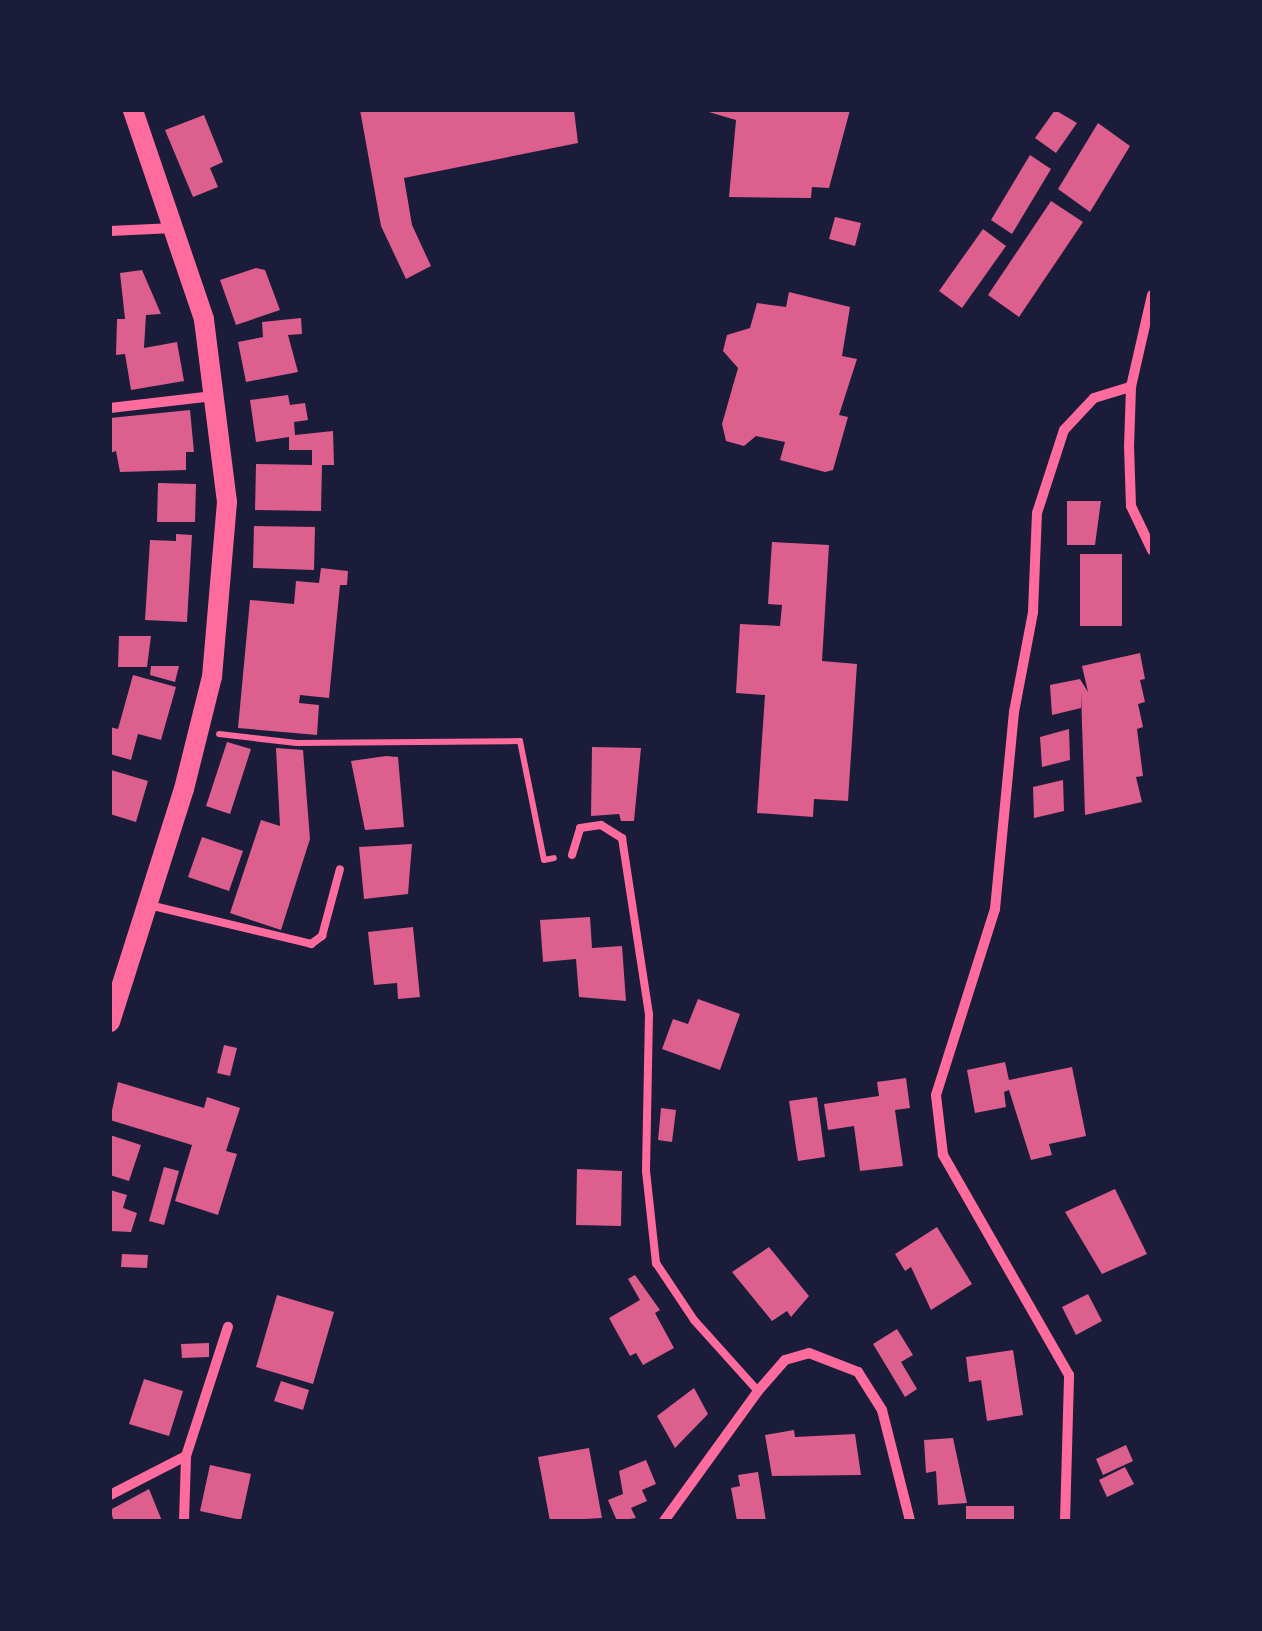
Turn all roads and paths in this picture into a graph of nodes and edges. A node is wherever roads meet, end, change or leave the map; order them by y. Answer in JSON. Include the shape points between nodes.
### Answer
{"nodes":[{"id":1,"x":132,"y":110,"type":"edge"},
{"id":2,"x":176,"y":228,"type":"junction"},
{"id":3,"x":110,"y":232,"type":"edge"},
{"id":4,"x":1152,"y":295,"type":"edge"},
{"id":5,"x":1131,"y":387,"type":"junction"},
{"id":6,"x":218,"y":395,"type":"junction"},
{"id":7,"x":110,"y":408,"type":"edge"},
{"id":8,"x":1152,"y":550,"type":"edge"},
{"id":9,"x":198,"y":732,"type":"junction"},
{"id":10,"x":572,"y":856,"type":"joint"},
{"id":11,"x":340,"y":869,"type":"dead end"},
{"id":12,"x":149,"y":905,"type":"junction"},
{"id":13,"x":110,"y":1022,"type":"edge"},
{"id":14,"x":228,"y":1326,"type":"dead end"},
{"id":15,"x":758,"y":1391,"type":"junction"},
{"id":16,"x":186,"y":1456,"type":"junction"},
{"id":17,"x":110,"y":1495,"type":"edge"},
{"id":18,"x":1067,"y":1520,"type":"edge"},
{"id":19,"x":184,"y":1521,"type":"edge"},
{"id":20,"x":664,"y":1521,"type":"edge"},
{"id":21,"x":910,"y":1521,"type":"edge"}],
"edges":[{"from":1,"to":2,"type":"main road"},
{"from":2,"to":3,"type":"street"},
{"from":2,"to":6,"type":"main road"},
{"from":4,"to":5,"type":"street"},
{"from":5,"to":8,"type":"street","via":[[1131,506]]},
{"from":5,"to":18,"type":"street","via":[[1094,398],[1064,430],[1037,513],[1033,612],[1014,712],[994,909],[936,1095],[943,1155],[1070,1374]]},
{"from":6,"to":7,"type":"street"},
{"from":6,"to":9,"type":"main road","via":[[227,502],[224,592]]},
{"from":9,"to":10,"type":"path","via":[[296,742],[520,741],[544,860]]},
{"from":9,"to":12,"type":"main road"},
{"from":10,"to":15,"type":"lane","via":[[580,828],[601,824],[622,838],[649,1014],[646,1172],[656,1262],[694,1320]]},
{"from":11,"to":12,"type":"lane","via":[[322,936],[311,944]]},
{"from":12,"to":13,"type":"main road"},
{"from":14,"to":16,"type":"street"},
{"from":15,"to":20,"type":"street"},
{"from":15,"to":21,"type":"street","via":[[785,1360],[810,1353],[858,1372],[882,1410]]},
{"from":16,"to":17,"type":"street"},
{"from":16,"to":19,"type":"street"}]}
